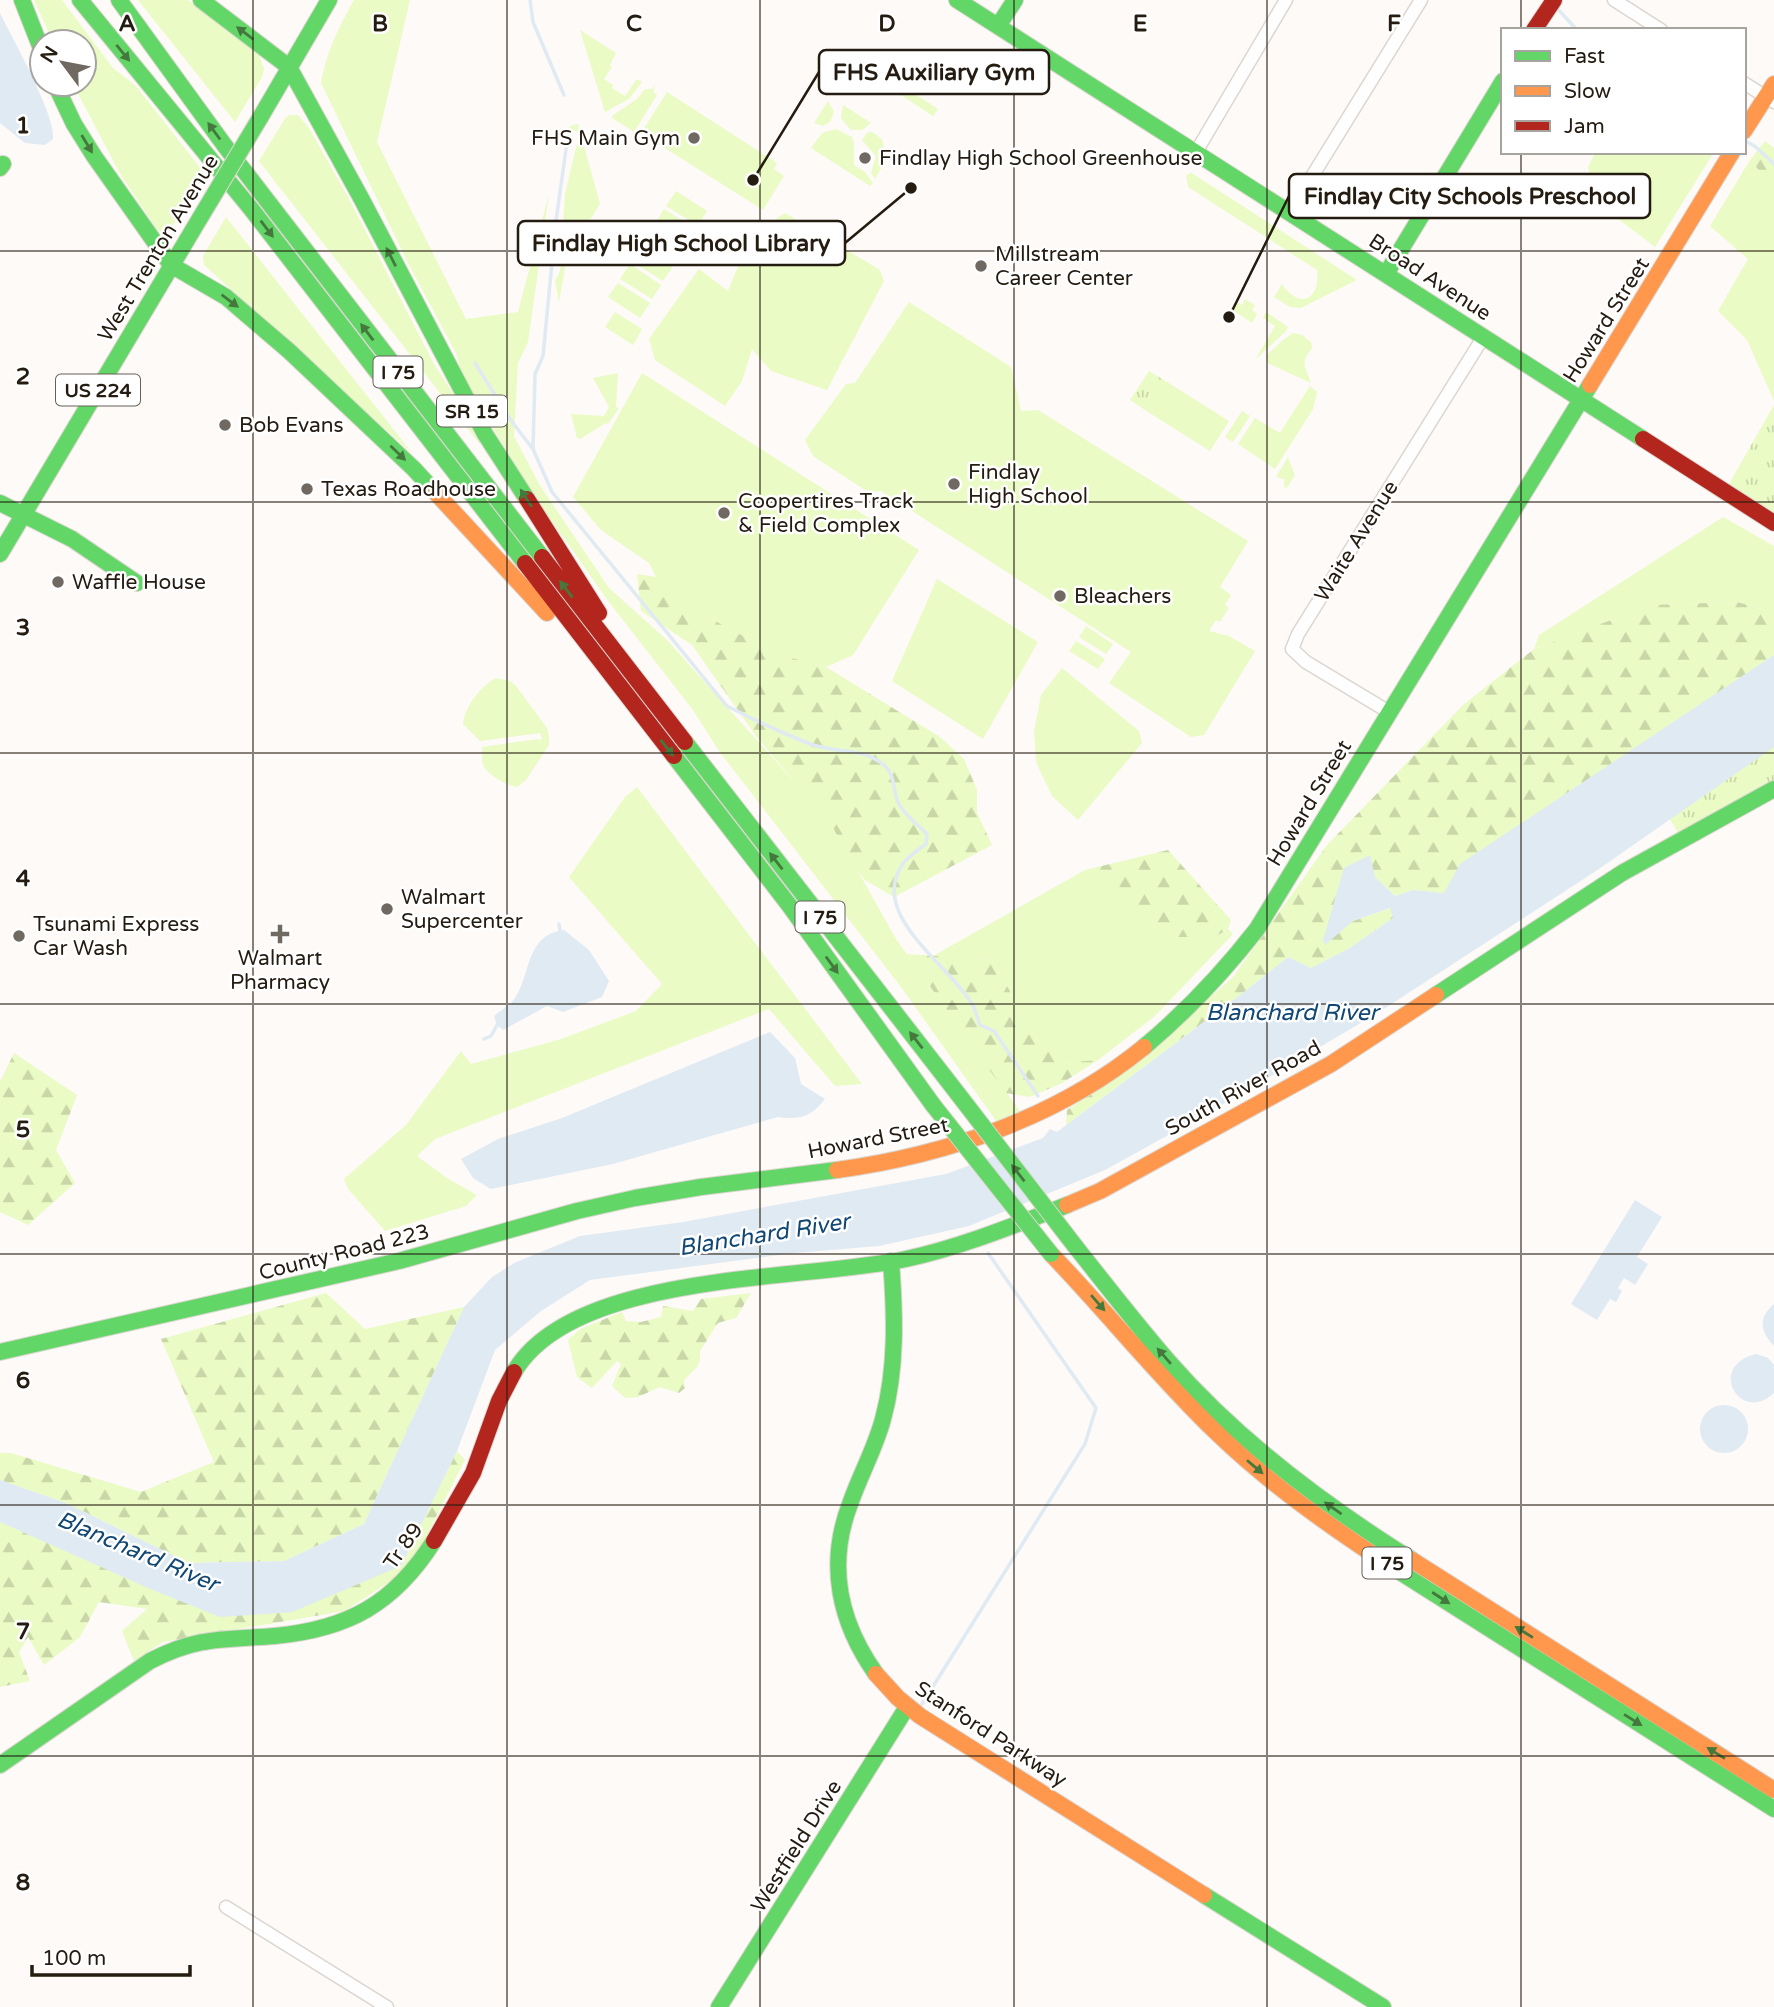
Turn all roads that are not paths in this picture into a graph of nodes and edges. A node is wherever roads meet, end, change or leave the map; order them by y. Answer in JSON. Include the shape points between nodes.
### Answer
{"nodes":[{"id":1,"x":22,"y":0,"type":"edge"},
{"id":2,"x":80,"y":0,"type":"edge"},
{"id":3,"x":119,"y":0,"type":"edge"},
{"id":4,"x":201,"y":0,"type":"edge"},
{"id":5,"x":329,"y":0,"type":"edge"},
{"id":6,"x":957,"y":0,"type":"edge"},
{"id":7,"x":1015,"y":0,"type":"edge"},
{"id":8,"x":1286,"y":0,"type":"edge"},
{"id":9,"x":1421,"y":0,"type":"edge"},
{"id":10,"x":1615,"y":0,"type":"edge"},
{"id":11,"x":1551,"y":5,"type":"edge"},
{"id":12,"x":998,"y":26,"type":"junction"},
{"id":13,"x":33,"y":28,"type":"edge"},
{"id":14,"x":1535,"y":28,"type":"edge"},
{"id":15,"x":1658,"y":28,"type":"edge"},
{"id":16,"x":289,"y":66,"type":"junction"},
{"id":17,"x":1501,"y":84,"type":"edge"},
{"id":18,"x":1746,"y":84,"type":"edge"},
{"id":19,"x":1771,"y":94,"type":"edge"},
{"id":20,"x":62,"y":98,"type":"edge"},
{"id":21,"x":1746,"y":130,"type":"edge"},
{"id":22,"x":1196,"y":152,"type":"junction"},
{"id":23,"x":1730,"y":154,"type":"edge"},
{"id":24,"x":1290,"y":212,"type":"junction"},
{"id":25,"x":171,"y":265,"type":"junction"},
{"id":26,"x":1386,"y":274,"type":"junction"},
{"id":27,"x":1484,"y":336,"type":"junction"},
{"id":28,"x":1582,"y":399,"type":"junction"},
{"id":29,"x":0,"y":503,"type":"edge"},
{"id":30,"x":24,"y":514,"type":"junction"},
{"id":31,"x":1774,"y":523,"type":"edge"},
{"id":32,"x":0,"y":554,"type":"edge"},
{"id":33,"x":137,"y":583,"type":"dead end"},
{"id":34,"x":633,"y":704,"type":"junction"},
{"id":35,"x":1389,"y":712,"type":"junction"},
{"id":36,"x":682,"y":740,"type":"junction"},
{"id":37,"x":1774,"y":789,"type":"edge"},
{"id":38,"x":696,"y":1188,"type":"joint"},
{"id":39,"x":891,"y":1261,"type":"junction"},
{"id":40,"x":761,"y":1277,"type":"joint"},
{"id":41,"x":0,"y":1352,"type":"edge"},
{"id":42,"x":907,"y":1707,"type":"junction"},
{"id":43,"x":0,"y":1765,"type":"edge"},
{"id":44,"x":1774,"y":1790,"type":"edge"},
{"id":45,"x":1774,"y":1809,"type":"edge"},
{"id":46,"x":226,"y":1907,"type":"dead end"},
{"id":47,"x":387,"y":2007,"type":"edge"},
{"id":48,"x":719,"y":2007,"type":"edge"},
{"id":49,"x":1383,"y":2007,"type":"edge"}],
"edges":[{"from":1,"to":13,"type":"main road"},
{"from":2,"to":34,"type":"main road","number":"I 75","one_way":true,"via":[[252,210]]},
{"from":36,"to":3,"type":"main road","number":"I 75","one_way":true,"via":[[241,167]]},
{"from":16,"to":4,"type":"main road","one_way":true},
{"from":5,"to":16,"type":"main road","name":"West Trenton Avenue"},
{"from":6,"to":12,"type":"main road","name":"Broad Avenue"},
{"from":7,"to":12,"type":"main road"},
{"from":8,"to":22,"type":"street"},
{"from":9,"to":24,"type":"street"},
{"from":10,"to":15,"type":"street"},
{"from":11,"to":14,"type":"main road"},
{"from":12,"to":22,"type":"main road","name":"Broad Avenue"},
{"from":16,"to":25,"type":"main road","name":"West Trenton Avenue","bridge":true},
{"from":36,"to":16,"type":"main road","number":"SR 15","one_way":true,"via":[[657,694],[612,636],[485,434]]},
{"from":17,"to":26,"type":"main road"},
{"from":18,"to":19,"type":"street"},
{"from":19,"to":21,"type":"main road"},
{"from":20,"to":25,"type":"main road","one_way":true,"via":[[94,156]]},
{"from":22,"to":24,"type":"main road","name":"Broad Avenue"},
{"from":23,"to":28,"type":"main road","name":"Howard Street"},
{"from":24,"to":26,"type":"main road","name":"Broad Avenue"},
{"from":25,"to":30,"type":"main road","name":"West Trenton Avenue","number":"US 224"},
{"from":25,"to":34,"type":"main road","one_way":true,"via":[[226,297],[371,427]]},
{"from":26,"to":27,"type":"main road","name":"Broad Avenue"},
{"from":27,"to":28,"type":"main road","name":"Broad Avenue"},
{"from":27,"to":35,"type":"street","name":"Waite Avenue","via":[[1292,649]]},
{"from":28,"to":31,"type":"main road","name":"Broad Avenue"},
{"from":28,"to":35,"type":"main road","name":"Howard Street"},
{"from":29,"to":30,"type":"main road"},
{"from":30,"to":32,"type":"main road","name":"West Trenton Avenue","number":"US 224"},
{"from":30,"to":33,"type":"main road","via":[[54,528]]},
{"from":34,"to":45,"type":"main road","number":"I 75","one_way":true,"bridge":true,"via":[[789,905],[933,1105],[1051,1254],[1193,1410],[1285,1491],[1402,1573]]},
{"from":35,"to":38,"type":"main road","name":"Howard Street","via":[[1244,949],[1161,1032],[1084,1090],[1037,1115],[946,1150],[867,1166]]},
{"from":44,"to":36,"type":"main road","number":"I 75","one_way":true,"bridge":true,"via":[[1402,1554],[1286,1472],[1226,1420],[1139,1327]]},
{"from":37,"to":39,"type":"main road","name":"South River Road","via":[[1622,873],[1331,1064],[1107,1187],[962,1244]]},
{"from":38,"to":41,"type":"main road","name":"County Road 223","via":[[604,1205],[401,1261]]},
{"from":39,"to":40,"type":"main road","name":"South River Road"},
{"from":39,"to":42,"type":"main road","name":"Stanford Parkway","via":[[894,1331],[887,1403],[844,1521],[837,1568],[844,1616],[856,1646],[883,1685]]},
{"from":40,"to":43,"type":"main road","name":"Tr 89","via":[[628,1300],[581,1317],[544,1338],[509,1377],[473,1470],[428,1550],[400,1587],[364,1613],[296,1633],[217,1639],[171,1650]]},
{"from":42,"to":48,"type":"main road","name":"Westfield Drive"},
{"from":42,"to":49,"type":"main road","name":"Stanford Parkway"},
{"from":46,"to":47,"type":"street"}]}
